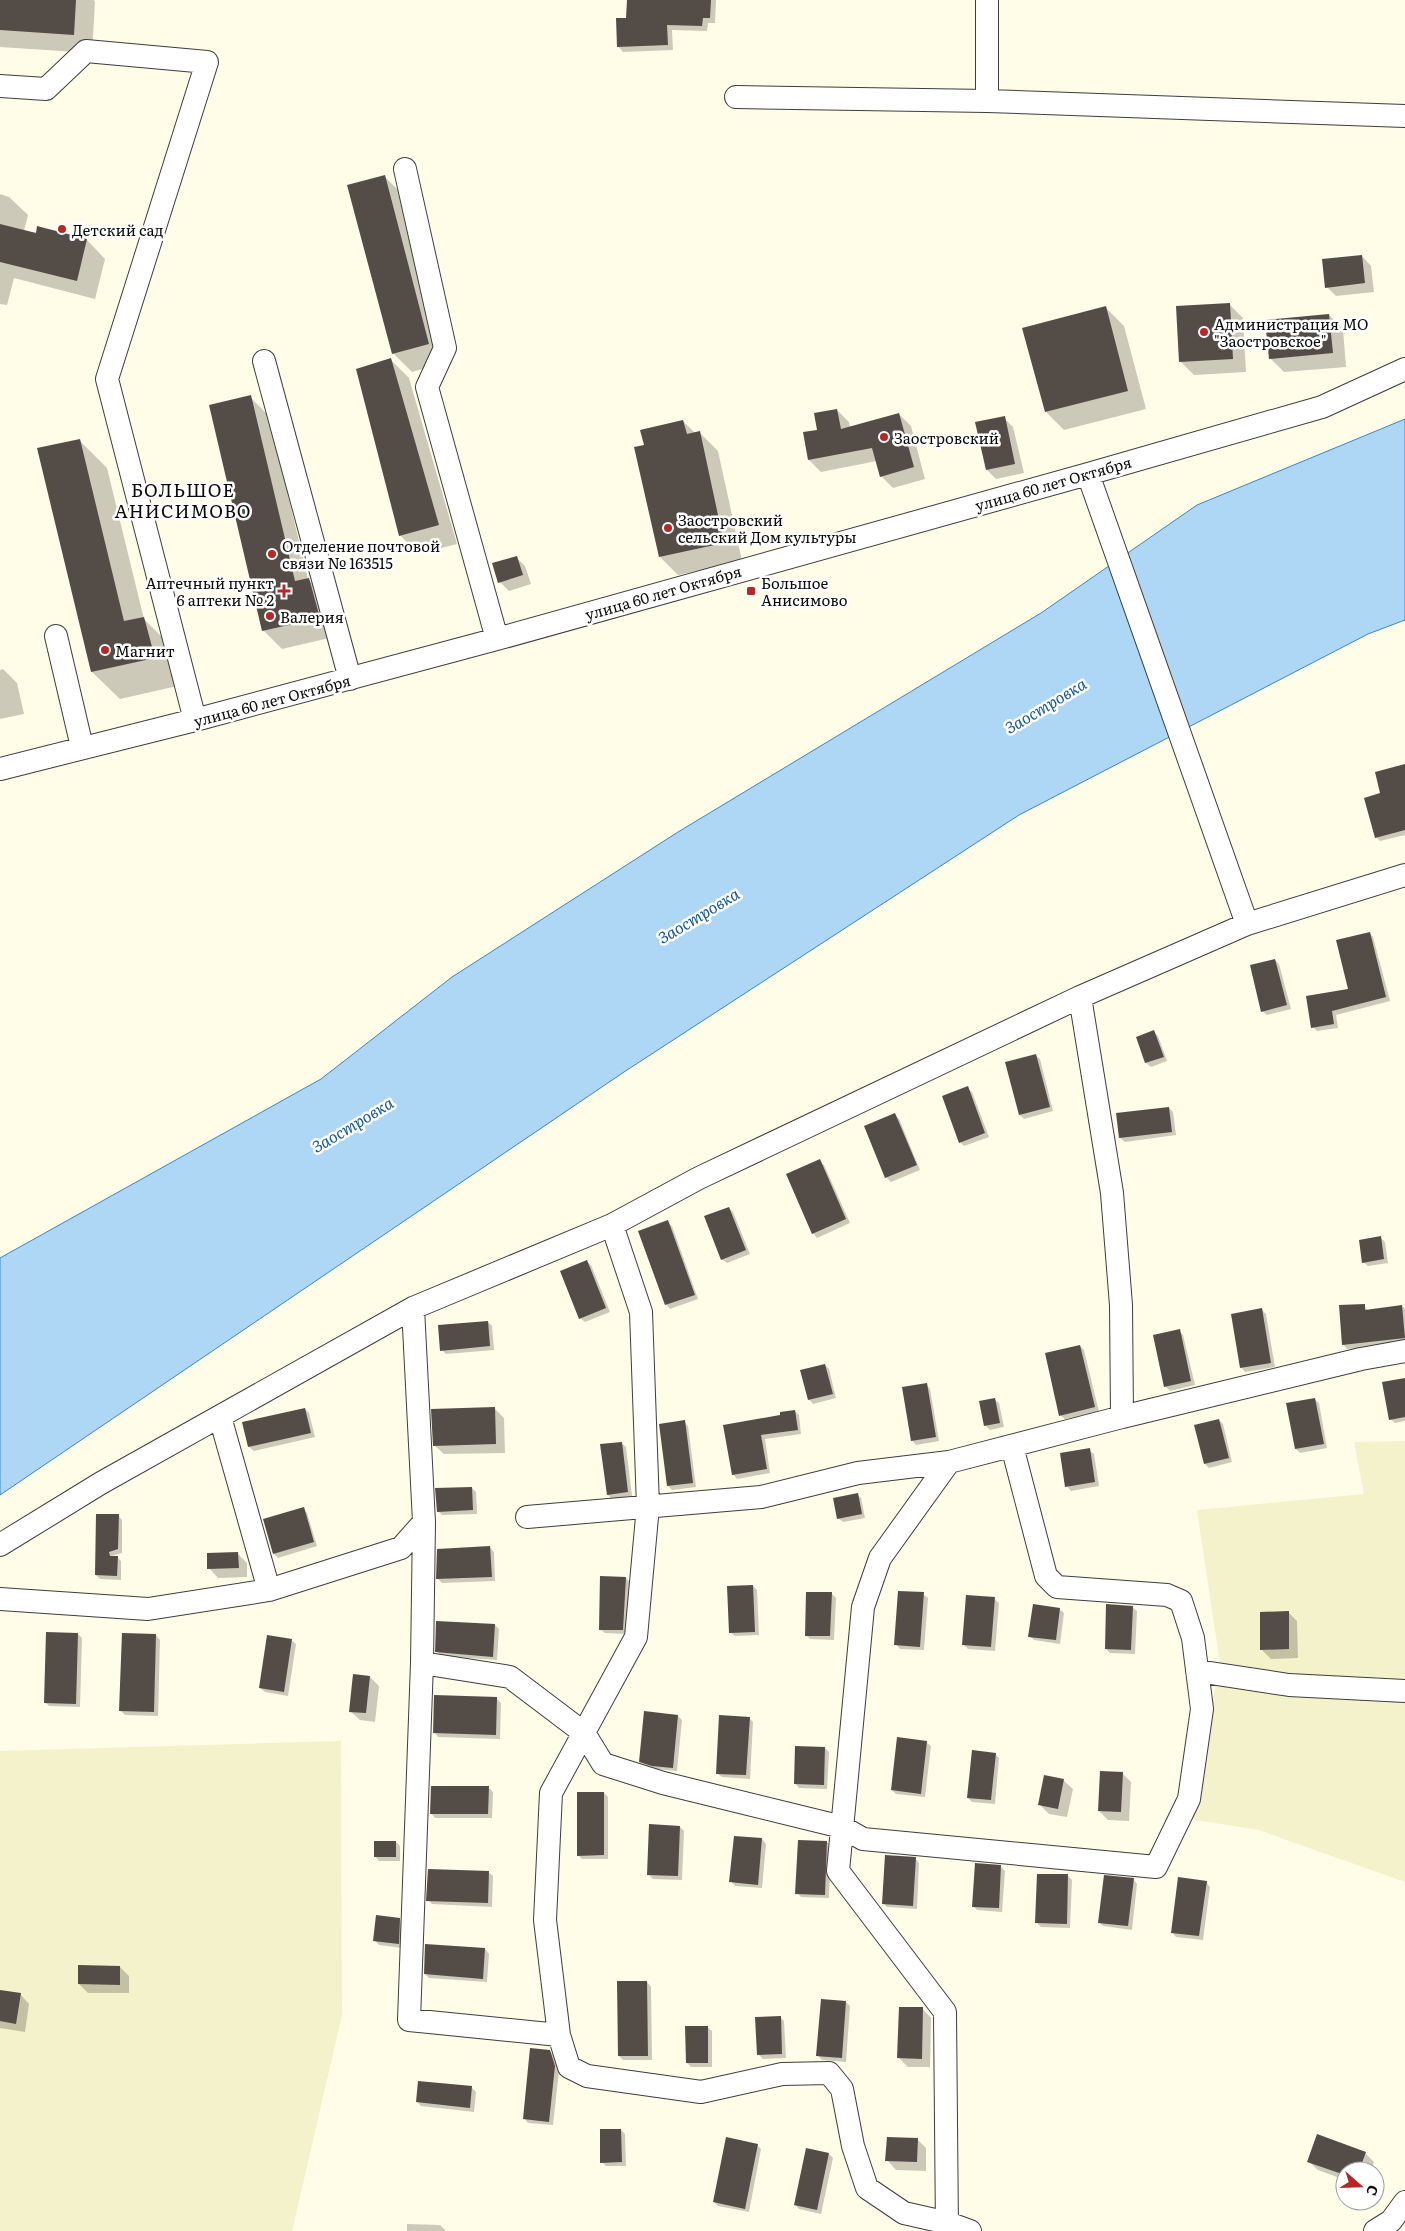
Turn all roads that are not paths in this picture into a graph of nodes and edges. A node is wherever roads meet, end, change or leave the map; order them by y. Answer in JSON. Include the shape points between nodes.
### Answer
{"nodes":[{"id":1,"x":987,"y":0,"type":"edge"},
{"id":2,"x":0,"y":86,"type":"edge"},
{"id":3,"x":736,"y":97,"type":"dead end"},
{"id":4,"x":986,"y":101,"type":"junction"},
{"id":5,"x":1405,"y":116,"type":"edge"},
{"id":6,"x":405,"y":169,"type":"dead end"},
{"id":7,"x":264,"y":361,"type":"dead end"},
{"id":8,"x":1405,"y":369,"type":"edge"},
{"id":9,"x":1088,"y":474,"type":"junction"},
{"id":10,"x":56,"y":636,"type":"dead end"},
{"id":11,"x":497,"y":639,"type":"junction"},
{"id":12,"x":350,"y":679,"type":"junction"},
{"id":13,"x":195,"y":720,"type":"junction"},
{"id":14,"x":82,"y":747,"type":"junction"},
{"id":15,"x":0,"y":769,"type":"edge"},
{"id":16,"x":1405,"y":875,"type":"edge"},
{"id":17,"x":1247,"y":924,"type":"junction"},
{"id":18,"x":1080,"y":997,"type":"junction"},
{"id":19,"x":612,"y":1225,"type":"junction"},
{"id":20,"x":413,"y":1308,"type":"junction"},
{"id":21,"x":1405,"y":1351,"type":"edge"},
{"id":22,"x":220,"y":1417,"type":"junction"},
{"id":23,"x":1122,"y":1417,"type":"junction"},
{"id":24,"x":1012,"y":1446,"type":"junction"},
{"id":25,"x":949,"y":1462,"type":"junction"},
{"id":26,"x":648,"y":1506,"type":"junction"},
{"id":27,"x":527,"y":1517,"type":"dead end"},
{"id":28,"x":424,"y":1522,"type":"junction"},
{"id":29,"x":0,"y":1545,"type":"edge"},
{"id":30,"x":269,"y":1590,"type":"junction"},
{"id":31,"x":0,"y":1599,"type":"edge"},
{"id":32,"x":422,"y":1663,"type":"junction"},
{"id":33,"x":1197,"y":1671,"type":"junction"},
{"id":34,"x":1405,"y":1691,"type":"edge"},
{"id":35,"x":584,"y":1733,"type":"junction"},
{"id":36,"x":842,"y":1827,"type":"junction"},
{"id":37,"x":559,"y":2035,"type":"junction"},
{"id":38,"x":1405,"y":2202,"type":"edge"},
{"id":39,"x":948,"y":2227,"type":"edge"},
{"id":40,"x":970,"y":2231,"type":"edge"},
{"id":41,"x":1375,"y":2231,"type":"edge"}],
"edges":[{"from":1,"to":4,"type":"street"},
{"from":2,"to":13,"type":"street","via":[[46,90],[86,51],[207,62],[107,379]]},
{"from":3,"to":4,"type":"street"},
{"from":4,"to":5,"type":"street"},
{"from":6,"to":11,"type":"street","via":[[445,348],[428,388]]},
{"from":7,"to":12,"type":"street"},
{"from":8,"to":9,"type":"street","name":"улица 60 лет Октября","via":[[1322,407]]},
{"from":9,"to":11,"type":"street","name":"улица 60 лет Октября"},
{"from":9,"to":17,"type":"street"},
{"from":10,"to":14,"type":"street"},
{"from":11,"to":12,"type":"street","name":"улица 60 лет Октября"},
{"from":12,"to":13,"type":"street","name":"улица 60 лет Октября"},
{"from":13,"to":14,"type":"street","name":"улица 60 лет Октября"},
{"from":14,"to":15,"type":"street","name":"улица 60 лет Октября"},
{"from":16,"to":17,"type":"street"},
{"from":17,"to":18,"type":"street"},
{"from":18,"to":19,"type":"street","via":[[699,1178]]},
{"from":18,"to":23,"type":"street","via":[[1112,1193],[1121,1305]]},
{"from":19,"to":20,"type":"street"},
{"from":19,"to":26,"type":"street","via":[[641,1312]]},
{"from":20,"to":22,"type":"street"},
{"from":20,"to":28,"type":"street"},
{"from":21,"to":23,"type":"street"},
{"from":22,"to":29,"type":"street"},
{"from":22,"to":30,"type":"street"},
{"from":23,"to":24,"type":"street"},
{"from":24,"to":25,"type":"street"},
{"from":24,"to":33,"type":"street","via":[[1046,1576],[1057,1587],[1167,1595],[1181,1601],[1193,1638]]},
{"from":25,"to":26,"type":"street","via":[[858,1473],[761,1497]]},
{"from":25,"to":36,"type":"street","via":[[880,1558],[863,1607]]},
{"from":26,"to":27,"type":"street"},
{"from":26,"to":35,"type":"street","via":[[636,1637]]},
{"from":28,"to":30,"type":"street","via":[[401,1548]]},
{"from":28,"to":32,"type":"street"},
{"from":30,"to":31,"type":"street","via":[[148,1608]]},
{"from":32,"to":35,"type":"street","via":[[510,1677]]},
{"from":32,"to":37,"type":"street","via":[[410,2020]]},
{"from":33,"to":34,"type":"street","via":[[1289,1685]]},
{"from":33,"to":36,"type":"street","via":[[1202,1709],[1189,1799],[1156,1867],[863,1838]]},
{"from":35,"to":36,"type":"street","via":[[603,1764],[663,1784]]},
{"from":35,"to":37,"type":"street","via":[[551,1793],[545,1920]]},
{"from":36,"to":39,"type":"street","via":[[838,1871],[945,2012]]},
{"from":37,"to":39,"type":"street","via":[[569,2067],[588,2076],[701,2092],[782,2074],[829,2072],[842,2089],[867,2188],[904,2213]]},
{"from":38,"to":41,"type":"street","via":[[1391,2221]]},
{"from":39,"to":40,"type":"street"}]}
